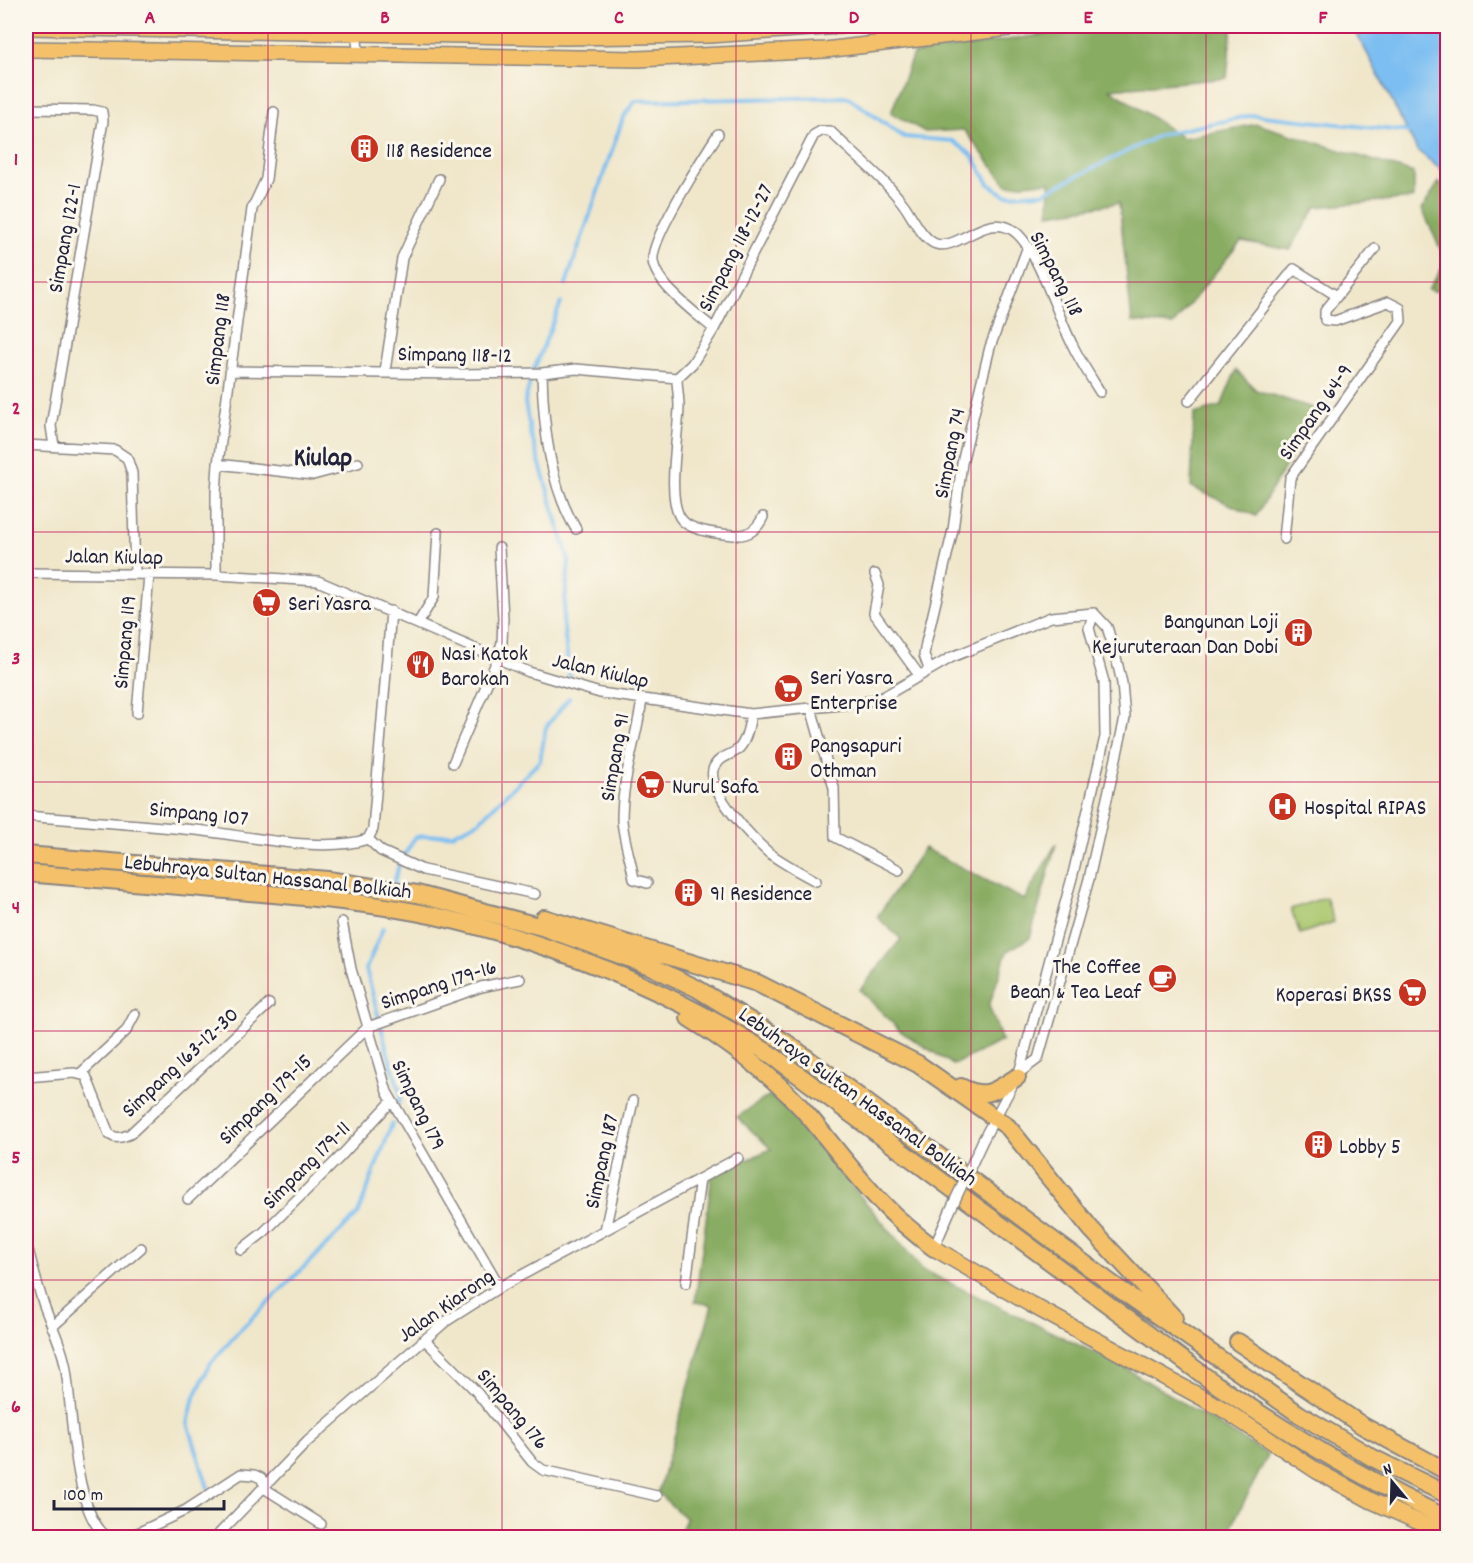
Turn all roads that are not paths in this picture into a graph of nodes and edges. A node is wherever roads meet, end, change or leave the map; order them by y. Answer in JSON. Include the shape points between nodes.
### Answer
{"nodes":[{"id":1,"x":115,"y":26,"type":"edge"},
{"id":2,"x":287,"y":26,"type":"edge"},
{"id":3,"x":419,"y":26,"type":"edge"},
{"id":4,"x":841,"y":26,"type":"edge"},
{"id":5,"x":1026,"y":26,"type":"edge"},
{"id":6,"x":26,"y":27,"type":"edge"},
{"id":7,"x":147,"y":29,"type":"junction"},
{"id":8,"x":339,"y":30,"type":"edge"},
{"id":9,"x":356,"y":30,"type":"edge"},
{"id":10,"x":272,"y":32,"type":"junction"},
{"id":11,"x":453,"y":36,"type":"junction"},
{"id":12,"x":26,"y":49,"type":"edge"},
{"id":13,"x":343,"y":56,"type":"junction"},
{"id":14,"x":359,"y":56,"type":"junction"},
{"id":15,"x":26,"y":109,"type":"edge"},
{"id":16,"x":274,"y":112,"type":"dead end"},
{"id":17,"x":821,"y":131,"type":"joint"},
{"id":18,"x":718,"y":134,"type":"dead end"},
{"id":19,"x":439,"y":180,"type":"dead end"},
{"id":20,"x":1027,"y":249,"type":"junction"},
{"id":21,"x":1375,"y":249,"type":"dead end"},
{"id":22,"x":1337,"y":296,"type":"junction"},
{"id":23,"x":714,"y":329,"type":"junction"},
{"id":24,"x":232,"y":371,"type":"junction"},
{"id":25,"x":385,"y":371,"type":"junction"},
{"id":26,"x":542,"y":373,"type":"junction"},
{"id":27,"x":676,"y":378,"type":"junction"},
{"id":28,"x":1100,"y":392,"type":"dead end"},
{"id":29,"x":1189,"y":401,"type":"dead end"},
{"id":30,"x":26,"y":445,"type":"edge"},
{"id":31,"x":54,"y":446,"type":"junction"},
{"id":32,"x":358,"y":463,"type":"dead end"},
{"id":33,"x":218,"y":464,"type":"junction"},
{"id":34,"x":763,"y":517,"type":"dead end"},
{"id":35,"x":576,"y":529,"type":"dead end"},
{"id":36,"x":438,"y":533,"type":"dead end"},
{"id":37,"x":1284,"y":539,"type":"dead end"},
{"id":38,"x":499,"y":548,"type":"dead end"},
{"id":39,"x":26,"y":573,"type":"edge"},
{"id":40,"x":135,"y":574,"type":"junction"},
{"id":41,"x":874,"y":574,"type":"dead end"},
{"id":42,"x":149,"y":575,"type":"junction"},
{"id":43,"x":216,"y":575,"type":"junction"},
{"id":44,"x":391,"y":610,"type":"junction"},
{"id":45,"x":1094,"y":613,"type":"junction"},
{"id":46,"x":418,"y":623,"type":"junction"},
{"id":47,"x":498,"y":658,"type":"junction"},
{"id":48,"x":929,"y":669,"type":"junction"},
{"id":49,"x":919,"y":675,"type":"junction"},
{"id":50,"x":642,"y":700,"type":"junction"},
{"id":51,"x":811,"y":708,"type":"junction"},
{"id":52,"x":136,"y":713,"type":"dead end"},
{"id":53,"x":751,"y":714,"type":"junction"},
{"id":54,"x":453,"y":763,"type":"dead end"},
{"id":55,"x":26,"y":816,"type":"edge"},
{"id":56,"x":368,"y":839,"type":"junction"},
{"id":57,"x":26,"y":855,"type":"edge"},
{"id":58,"x":899,"y":870,"type":"dead end"},
{"id":59,"x":26,"y":873,"type":"edge"},
{"id":60,"x":816,"y":881,"type":"dead end"},
{"id":61,"x":647,"y":883,"type":"dead end"},
{"id":62,"x":535,"y":894,"type":"dead end"},
{"id":63,"x":478,"y":909,"type":"junction"},
{"id":64,"x":342,"y":922,"type":"dead end"},
{"id":65,"x":590,"y":964,"type":"junction"},
{"id":66,"x":520,"y":979,"type":"dead end"},
{"id":67,"x":269,"y":1004,"type":"dead end"},
{"id":68,"x":135,"y":1014,"type":"dead end"},
{"id":69,"x":368,"y":1027,"type":"junction"},
{"id":70,"x":918,"y":1064,"type":"junction"},
{"id":71,"x":81,"y":1073,"type":"junction"},
{"id":72,"x":1018,"y":1075,"type":"junction"},
{"id":73,"x":26,"y":1077,"type":"edge"},
{"id":74,"x":392,"y":1101,"type":"junction"},
{"id":75,"x":633,"y":1101,"type":"dead end"},
{"id":76,"x":994,"y":1117,"type":"junction"},
{"id":77,"x":738,"y":1158,"type":"dead end"},
{"id":78,"x":700,"y":1179,"type":"junction"},
{"id":79,"x":188,"y":1199,"type":"dead end"},
{"id":80,"x":605,"y":1230,"type":"junction"},
{"id":81,"x":26,"y":1242,"type":"edge"},
{"id":82,"x":141,"y":1248,"type":"dead end"},
{"id":83,"x":934,"y":1248,"type":"junction"},
{"id":84,"x":241,"y":1250,"type":"dead end"},
{"id":85,"x":28,"y":1263,"type":"edge"},
{"id":86,"x":686,"y":1283,"type":"dead end"},
{"id":87,"x":500,"y":1287,"type":"junction"},
{"id":88,"x":52,"y":1327,"type":"junction"},
{"id":89,"x":424,"y":1339,"type":"junction"},
{"id":90,"x":1238,"y":1342,"type":"dead end"},
{"id":91,"x":1202,"y":1347,"type":"junction"},
{"id":92,"x":1448,"y":1473,"type":"edge"},
{"id":93,"x":265,"y":1484,"type":"junction"},
{"id":94,"x":1448,"y":1495,"type":"edge"},
{"id":95,"x":657,"y":1496,"type":"dead end"},
{"id":96,"x":321,"y":1524,"type":"dead end"},
{"id":97,"x":1446,"y":1531,"type":"edge"},
{"id":98,"x":109,"y":1538,"type":"edge"},
{"id":99,"x":127,"y":1538,"type":"edge"},
{"id":100,"x":215,"y":1538,"type":"edge"}],
"edges":[{"from":1,"to":7,"type":"main road"},
{"from":2,"to":10,"type":"main road"},
{"from":3,"to":11,"type":"main road"},
{"from":4,"to":11,"type":"main road","via":[[710,35]]},
{"from":5,"to":14,"type":"main road","via":[[847,47],[712,57],[566,60]]},
{"from":6,"to":7,"type":"main road"},
{"from":7,"to":10,"type":"main road"},
{"from":8,"to":9,"type":"main road"},
{"from":8,"to":10,"type":"main road"},
{"from":8,"to":13,"type":"street"},
{"from":9,"to":11,"type":"main road"},
{"from":9,"to":14,"type":"street"},
{"from":12,"to":13,"type":"main road"},
{"from":13,"to":14,"type":"main road"},
{"from":15,"to":31,"type":"street","name":"Simpang 122-1","via":[[93,110],[102,112],[103,121],[51,426]]},
{"from":16,"to":24,"type":"street","name":"Simpang 118","via":[[266,179],[252,209]]},
{"from":17,"to":20,"type":"street","name":"Simpang 118","via":[[830,131],[899,198],[935,244],[1000,226],[1014,231]]},
{"from":17,"to":23,"type":"street","name":"Simpang 118-12-27","via":[[814,135]]},
{"from":18,"to":23,"type":"street","via":[[678,202],[656,246],[653,261],[661,278],[682,302]]},
{"from":19,"to":25,"type":"street","via":[[402,258]]},
{"from":20,"to":28,"type":"street","name":"Simpang 118","via":[[1072,344]]},
{"from":20,"to":48,"type":"street","name":"Simpang 74","via":[[990,347],[962,463],[953,530],[924,655]]},
{"from":21,"to":22,"type":"street"},
{"from":22,"to":29,"type":"street","via":[[1294,269]]},
{"from":22,"to":37,"type":"street","name":"Simpang 64-9","via":[[1325,311],[1325,320],[1335,321],[1388,302],[1395,303],[1402,314],[1401,321],[1290,478]]},
{"from":23,"to":27,"type":"street","name":"Simpang 118-12-27","via":[[692,364]]},
{"from":24,"to":25,"type":"street","name":"Simpang 118-12"},
{"from":24,"to":33,"type":"street","name":"Simpang 118"},
{"from":25,"to":26,"type":"street","name":"Simpang 118-12"},
{"from":26,"to":27,"type":"street","name":"Simpang 118-12","via":[[576,369]]},
{"from":26,"to":35,"type":"street","via":[[543,410],[552,460]]},
{"from":27,"to":34,"type":"street","via":[[679,404],[674,495],[682,521],[741,536],[759,526]]},
{"from":30,"to":31,"type":"street"},
{"from":31,"to":40,"type":"street","via":[[115,450],[131,464]]},
{"from":32,"to":33,"type":"street","via":[[313,476]]},
{"from":33,"to":43,"type":"street","name":"Simpang 118"},
{"from":36,"to":46,"type":"street","via":[[434,597]]},
{"from":38,"to":47,"type":"street","via":[[503,618]]},
{"from":39,"to":40,"type":"street","name":"Jalan Kiulap"},
{"from":40,"to":42,"type":"street","name":"Jalan Kiulap"},
{"from":41,"to":49,"type":"street","via":[[879,585],[874,613]]},
{"from":42,"to":43,"type":"street","name":"Jalan Kiulap"},
{"from":42,"to":52,"type":"street","name":"Simpang 119"},
{"from":43,"to":44,"type":"street","name":"Jalan Kiulap","via":[[318,580]]},
{"from":44,"to":46,"type":"street","name":"Jalan Kiulap"},
{"from":44,"to":56,"type":"street","via":[[373,829]]},
{"from":45,"to":48,"type":"street","name":"Jalan Kiulap","via":[[1051,617]]},
{"from":45,"to":72,"type":"street","via":[[1089,628],[1104,682],[1105,738]]},
{"from":45,"to":72,"type":"street","via":[[1107,627],[1115,653],[1125,718],[1089,879],[1038,1059]]},
{"from":46,"to":47,"type":"street","name":"Jalan Kiulap"},
{"from":47,"to":50,"type":"street","name":"Jalan Kiulap","via":[[562,683]]},
{"from":47,"to":54,"type":"street"},
{"from":48,"to":49,"type":"street","name":"Jalan Kiulap"},
{"from":49,"to":51,"type":"street","name":"Jalan Kiulap","via":[[883,697]]},
{"from":50,"to":53,"type":"street","name":"Jalan Kiulap"},
{"from":50,"to":61,"type":"street","name":"Simpang 91","via":[[637,738],[625,774],[622,822],[634,879]]},
{"from":51,"to":53,"type":"street","name":"Jalan Kiulap"},
{"from":51,"to":58,"type":"street","via":[[834,788],[835,837]]},
{"from":53,"to":60,"type":"street","via":[[749,729],[738,750],[713,768],[716,789],[751,837]]},
{"from":55,"to":56,"type":"street","name":"Simpang 107","via":[[301,843],[344,845]]},
{"from":56,"to":62,"type":"street","via":[[381,851],[423,870]]},
{"from":57,"to":63,"type":"highway","name":"Lebuhraya Sultan Hassanal Bolkiah","via":[[328,880],[417,894]]},
{"from":59,"to":65,"type":"highway","name":"Lebuhraya Sultan Hassanal Bolkiah","via":[[379,906],[483,928]]},
{"from":63,"to":70,"type":"highway","via":[[521,913],[569,924],[757,983]]},
{"from":63,"to":91,"type":"highway","name":"Lebuhraya Sultan Hassanal Bolkiah","via":[[542,927],[650,966],[745,1016]]},
{"from":64,"to":69,"type":"street","name":"Simpang 179"},
{"from":65,"to":83,"type":"highway","via":[[691,1019],[733,1047],[811,1119],[886,1210]]},
{"from":65,"to":97,"type":"highway","name":"Lebuhraya Sultan Hassanal Bolkiah","via":[[668,996],[773,1056],[1214,1383],[1286,1433]]},
{"from":66,"to":69,"type":"street","name":"Simpang 179-16","via":[[481,987]]},
{"from":67,"to":71,"type":"street","name":"Simpang 163-12-30","via":[[122,1138],[109,1134],[90,1081]]},
{"from":68,"to":71,"type":"street","via":[[126,1031]]},
{"from":69,"to":74,"type":"street","name":"Simpang 179"},
{"from":69,"to":79,"type":"street","name":"Simpang 179-15"},
{"from":70,"to":72,"type":"highway","via":[[981,1094],[996,1090]]},
{"from":70,"to":76,"type":"highway"},
{"from":71,"to":73,"type":"street"},
{"from":72,"to":76,"type":"street"},
{"from":74,"to":84,"type":"street","name":"Simpang 179-11","via":[[264,1232]]},
{"from":74,"to":87,"type":"street","name":"Simpang 179"},
{"from":75,"to":80,"type":"street","name":"Simpang 187"},
{"from":76,"to":83,"type":"street","bridge":true},
{"from":76,"to":91,"type":"highway","via":[[1008,1127],[1084,1221]]},
{"from":77,"to":78,"type":"street","name":"Jalan Kiarong"},
{"from":78,"to":80,"type":"street","name":"Jalan Kiarong"},
{"from":78,"to":86,"type":"street"},
{"from":80,"to":87,"type":"street","name":"Jalan Kiarong"},
{"from":81,"to":85,"type":"street"},
{"from":82,"to":88,"type":"street"},
{"from":83,"to":97,"type":"main road","via":[[1223,1409],[1372,1501]]},
{"from":85,"to":88,"type":"street"},
{"from":87,"to":89,"type":"street","name":"Jalan Kiarong"},
{"from":88,"to":98,"type":"street","via":[[65,1365],[84,1493],[100,1532]]},
{"from":89,"to":93,"type":"street","name":"Jalan Kiarong"},
{"from":89,"to":95,"type":"street","name":"Simpang 176","via":[[475,1390],[532,1462],[543,1470]]},
{"from":90,"to":92,"type":"highway","via":[[1389,1441]]},
{"from":91,"to":94,"type":"highway","name":"Lebuhraya Sultan Hassanal Bolkiah","via":[[1299,1414],[1364,1453]]},
{"from":93,"to":96,"type":"street","via":[[267,1490]]},
{"from":93,"to":99,"type":"street","via":[[254,1474],[241,1474],[186,1510]]},
{"from":93,"to":100,"type":"street","name":"Jalan Kiarong"}]}
